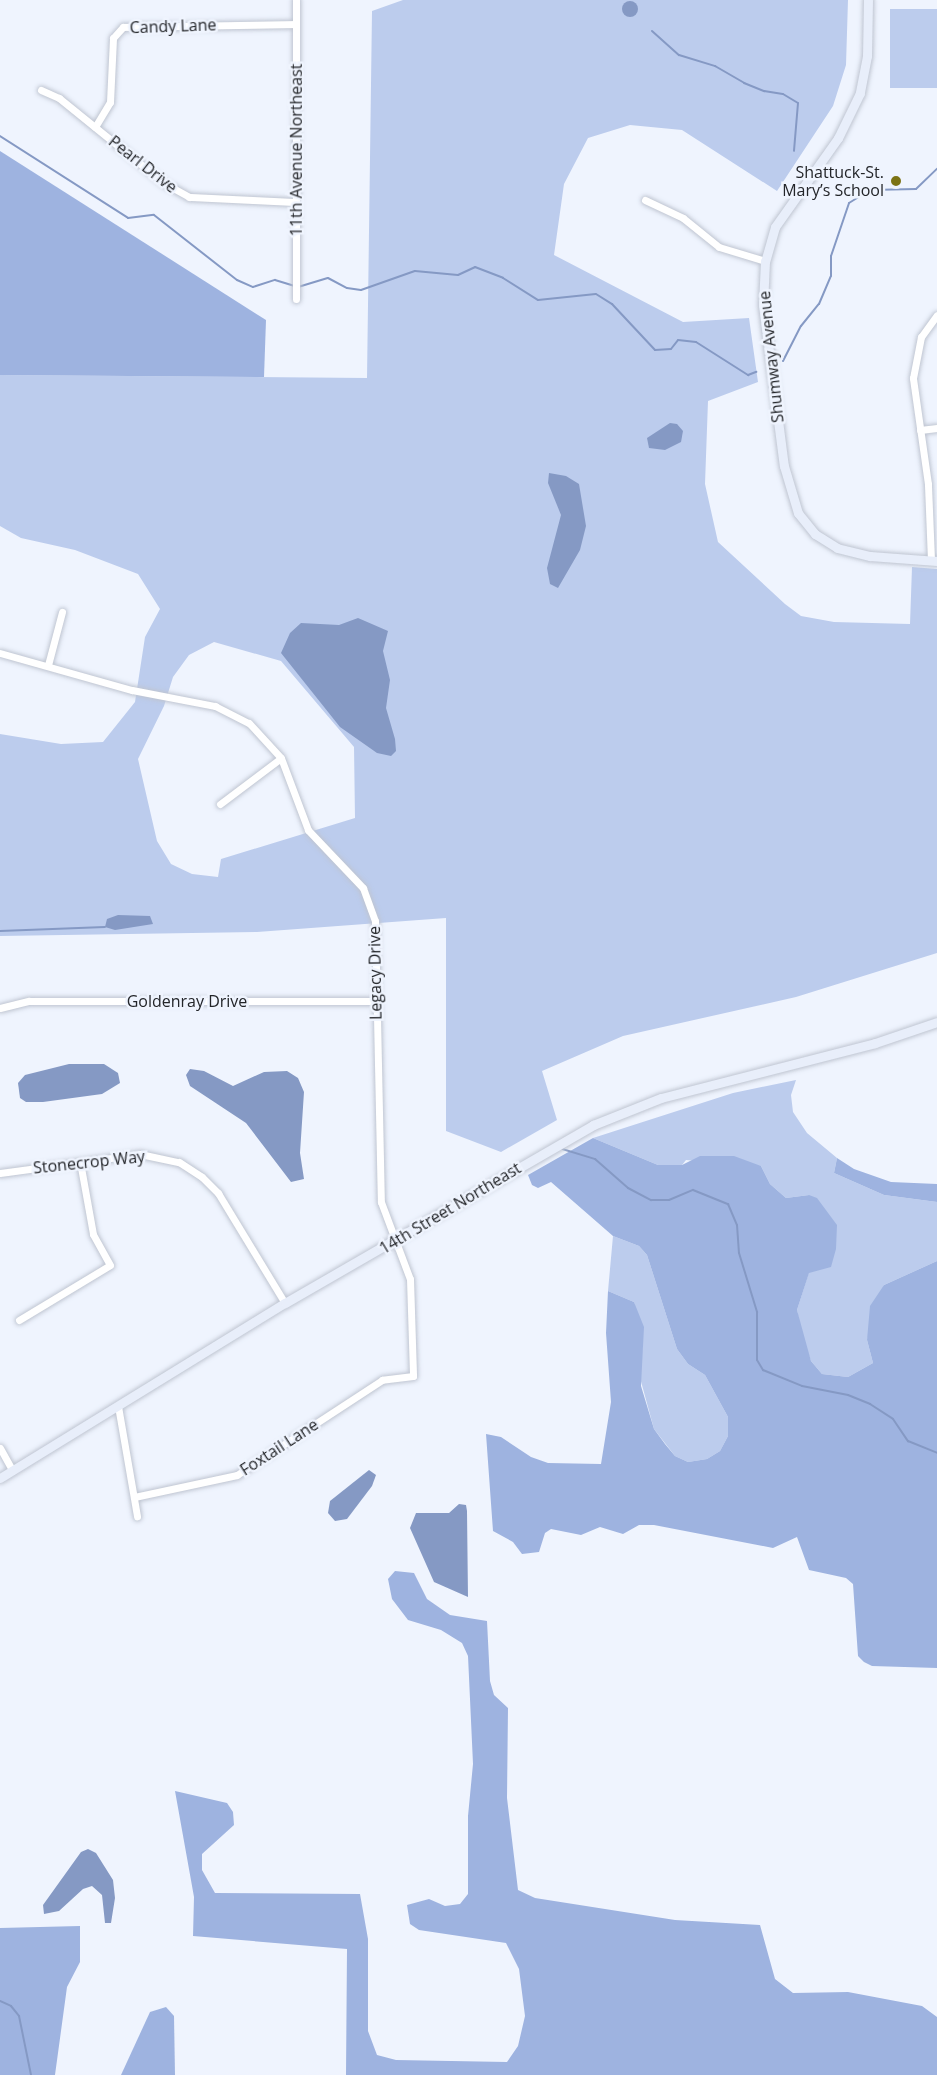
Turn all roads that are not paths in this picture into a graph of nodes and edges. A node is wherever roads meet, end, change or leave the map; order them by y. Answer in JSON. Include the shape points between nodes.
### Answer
{"nodes":[{"id":1,"x":296,"y":0,"type":"edge"},
{"id":2,"x":868,"y":0,"type":"edge"},
{"id":3,"x":296,"y":24,"type":"junction"},
{"id":4,"x":41,"y":90,"type":"dead end"},
{"id":5,"x":95,"y":127,"type":"junction"},
{"id":6,"x":645,"y":200,"type":"dead end"},
{"id":7,"x":296,"y":202,"type":"junction"},
{"id":8,"x":765,"y":261,"type":"junction"},
{"id":9,"x":297,"y":299,"type":"dead end"},
{"id":10,"x":937,"y":315,"type":"edge"},
{"id":11,"x":937,"y":428,"type":"edge"},
{"id":12,"x":920,"y":430,"type":"junction"},
{"id":13,"x":934,"y":560,"type":"edge"},
{"id":14,"x":62,"y":612,"type":"dead end"},
{"id":15,"x":0,"y":653,"type":"edge"},
{"id":16,"x":48,"y":665,"type":"junction"},
{"id":17,"x":281,"y":758,"type":"junction"},
{"id":18,"x":220,"y":804,"type":"dead end"},
{"id":19,"x":376,"y":1001,"type":"junction"},
{"id":20,"x":0,"y":1008,"type":"edge"},
{"id":21,"x":937,"y":1022,"type":"edge"},
{"id":22,"x":80,"y":1162,"type":"junction"},
{"id":23,"x":0,"y":1173,"type":"edge"},
{"id":24,"x":397,"y":1241,"type":"junction"},
{"id":25,"x":285,"y":1303,"type":"junction"},
{"id":26,"x":19,"y":1320,"type":"dead end"},
{"id":27,"x":414,"y":1376,"type":"joint"},
{"id":28,"x":118,"y":1406,"type":"junction"},
{"id":29,"x":0,"y":1448,"type":"edge"},
{"id":30,"x":13,"y":1471,"type":"junction"},
{"id":31,"x":0,"y":1479,"type":"edge"},
{"id":32,"x":134,"y":1497,"type":"junction"},
{"id":33,"x":137,"y":1516,"type":"dead end"}],
"edges":[{"from":1,"to":3,"type":"street","name":"11th Avenue Northeast"},
{"from":2,"to":8,"type":"street","name":"Shumway Avenue","via":[[867,56],[860,93],[838,138],[779,219]]},
{"from":3,"to":5,"type":"street","name":"Candy Lane","via":[[123,27],[113,38],[110,102]]},
{"from":3,"to":7,"type":"street","name":"11th Avenue Northeast"},
{"from":4,"to":5,"type":"street","name":"Pearl Drive","via":[[59,98]]},
{"from":5,"to":7,"type":"street","name":"Pearl Drive","via":[[164,183],[189,197]]},
{"from":6,"to":8,"type":"street","via":[[683,218],[719,247]]},
{"from":7,"to":9,"type":"street","name":"11th Avenue Northeast"},
{"from":8,"to":13,"type":"street","name":"Shumway Avenue","via":[[763,305],[784,466],[798,513],[814,534],[837,548],[870,556]]},
{"from":10,"to":12,"type":"street","via":[[921,337],[913,363]]},
{"from":11,"to":12,"type":"street"},
{"from":12,"to":13,"type":"street"},
{"from":14,"to":16,"type":"street"},
{"from":15,"to":16,"type":"street","name":"Legacy Drive"},
{"from":16,"to":17,"type":"street","name":"Legacy Drive","via":[[132,690],[228,710],[262,734]]},
{"from":17,"to":18,"type":"street"},
{"from":17,"to":19,"type":"street","name":"Legacy Drive","via":[[308,830],[370,900],[376,933]]},
{"from":19,"to":20,"type":"street","name":"Goldenray Drive","via":[[29,1001]]},
{"from":19,"to":24,"type":"street","name":"Legacy Drive","via":[[381,1202]]},
{"from":21,"to":24,"type":"street","name":"14th Street Northeast","via":[[635,1107],[562,1141]]},
{"from":22,"to":23,"type":"street","name":"Stonecrop Way"},
{"from":22,"to":25,"type":"street","name":"Stonecrop Way","via":[[157,1155],[196,1172],[218,1193]]},
{"from":22,"to":26,"type":"street","via":[[93,1234],[110,1265]]},
{"from":24,"to":25,"type":"street","name":"14th Street Northeast"},
{"from":24,"to":27,"type":"street","name":"Legacy Drive","via":[[412,1288]]},
{"from":25,"to":28,"type":"street","name":"14th Street Northeast"},
{"from":27,"to":32,"type":"street","name":"Foxtail Lane","via":[[382,1380],[237,1475]]},
{"from":28,"to":30,"type":"street","name":"14th Street Northeast"},
{"from":28,"to":32,"type":"street"},
{"from":29,"to":30,"type":"street"},
{"from":30,"to":31,"type":"street","name":"14th Street Northeast"},
{"from":32,"to":33,"type":"street"}]}
